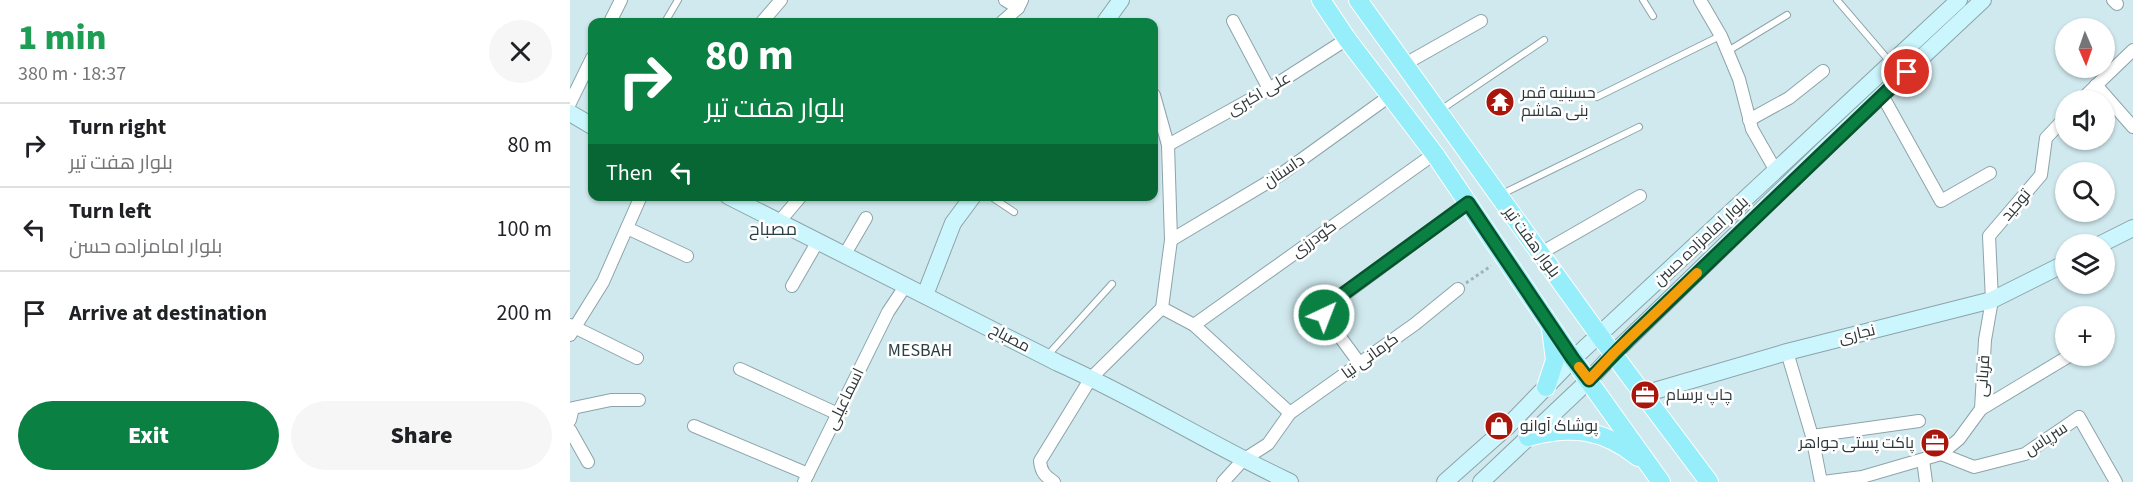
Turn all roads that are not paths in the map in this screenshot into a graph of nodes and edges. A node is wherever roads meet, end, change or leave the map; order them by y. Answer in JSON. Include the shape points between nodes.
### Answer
{"nodes":[{"id":1,"x":621,"y":0,"type":"edge"},
{"id":2,"x":678,"y":0,"type":"edge"},
{"id":3,"x":781,"y":0,"type":"edge"},
{"id":4,"x":1005,"y":0,"type":"edge"},
{"id":5,"x":1321,"y":0,"type":"edge"},
{"id":6,"x":1338,"y":0,"type":"edge"},
{"id":7,"x":1643,"y":0,"type":"edge"},
{"id":8,"x":1700,"y":0,"type":"edge"},
{"id":9,"x":1837,"y":0,"type":"edge"},
{"id":10,"x":1959,"y":0,"type":"edge"},
{"id":11,"x":1983,"y":0,"type":"edge"},
{"id":12,"x":1357,"y":1,"type":"edge"},
{"id":13,"x":1020,"y":4,"type":"edge"},
{"id":14,"x":1787,"y":15,"type":"dead end"},
{"id":15,"x":1653,"y":16,"type":"dead end"},
{"id":16,"x":612,"y":18,"type":"edge"},
{"id":17,"x":667,"y":18,"type":"edge"},
{"id":18,"x":765,"y":18,"type":"edge"},
{"id":19,"x":1006,"y":18,"type":"edge"},
{"id":20,"x":1233,"y":21,"type":"dead end"},
{"id":21,"x":1337,"y":21,"type":"junction"},
{"id":22,"x":1481,"y":21,"type":"dead end"},
{"id":23,"x":1721,"y":36,"type":"junction"},
{"id":24,"x":1347,"y":39,"type":"junction"},
{"id":25,"x":1544,"y":40,"type":"dead end"},
{"id":26,"x":1928,"y":40,"type":"junction"},
{"id":27,"x":2133,"y":50,"type":"edge"},
{"id":28,"x":1728,"y":51,"type":"junction"},
{"id":29,"x":1405,"y":64,"type":"junction"},
{"id":30,"x":1891,"y":64,"type":"junction"},
{"id":31,"x":588,"y":66,"type":"edge"},
{"id":32,"x":1823,"y":71,"type":"dead end"},
{"id":33,"x":2096,"y":85,"type":"junction"},
{"id":34,"x":1269,"y":89,"type":"junction"},
{"id":35,"x":2091,"y":90,"type":"edge"},
{"id":36,"x":1391,"y":95,"type":"junction"},
{"id":37,"x":1882,"y":95,"type":"junction"},
{"id":38,"x":1596,"y":97,"type":"dead end"},
{"id":39,"x":570,"y":103,"type":"edge"},
{"id":40,"x":1158,"y":109,"type":"edge"},
{"id":41,"x":1439,"y":111,"type":"junction"},
{"id":42,"x":570,"y":113,"type":"edge"},
{"id":43,"x":1749,"y":120,"type":"junction"},
{"id":44,"x":588,"y":124,"type":"edge"},
{"id":45,"x":1639,"y":127,"type":"dead end"},
{"id":46,"x":2133,"y":127,"type":"edge"},
{"id":47,"x":2055,"y":129,"type":"edge"},
{"id":48,"x":1168,"y":145,"type":"junction"},
{"id":49,"x":1434,"y":153,"type":"junction"},
{"id":50,"x":1776,"y":171,"type":"junction"},
{"id":51,"x":1990,"y":173,"type":"dead end"},
{"id":52,"x":1499,"y":195,"type":"junction"},
{"id":53,"x":1640,"y":196,"type":"dead end"},
{"id":54,"x":639,"y":201,"type":"edge"},
{"id":55,"x":738,"y":201,"type":"edge"},
{"id":56,"x":797,"y":201,"type":"edge"},
{"id":57,"x":969,"y":201,"type":"edge"},
{"id":58,"x":998,"y":201,"type":"edge"},
{"id":59,"x":1468,"y":203,"type":"junction"},
{"id":60,"x":1014,"y":212,"type":"dead end"},
{"id":61,"x":866,"y":218,"type":"dead end"},
{"id":62,"x":779,"y":222,"type":"junction"},
{"id":63,"x":627,"y":228,"type":"junction"},
{"id":64,"x":2133,"y":228,"type":"edge"},
{"id":65,"x":2115,"y":237,"type":"edge"},
{"id":66,"x":1171,"y":240,"type":"junction"},
{"id":67,"x":818,"y":241,"type":"junction"},
{"id":68,"x":1541,"y":253,"type":"junction"},
{"id":69,"x":845,"y":255,"type":"junction"},
{"id":70,"x":687,"y":256,"type":"dead end"},
{"id":71,"x":2055,"y":268,"type":"edge"},
{"id":72,"x":1112,"y":284,"type":"dead end"},
{"id":73,"x":906,"y":285,"type":"junction"},
{"id":74,"x":792,"y":286,"type":"dead end"},
{"id":75,"x":1458,"y":289,"type":"road end"},
{"id":76,"x":926,"y":295,"type":"junction"},
{"id":77,"x":1992,"y":300,"type":"junction"},
{"id":78,"x":1162,"y":308,"type":"junction"},
{"id":79,"x":1194,"y":325,"type":"junction"},
{"id":80,"x":1550,"y":325,"type":"junction"},
{"id":81,"x":572,"y":329,"type":"edge"},
{"id":82,"x":1599,"y":335,"type":"junction"},
{"id":83,"x":1787,"y":352,"type":"junction"},
{"id":84,"x":1614,"y":353,"type":"junction"},
{"id":85,"x":1046,"y":357,"type":"junction"},
{"id":86,"x":637,"y":358,"type":"dead end"},
{"id":87,"x":1573,"y":359,"type":"junction"},
{"id":88,"x":1360,"y":364,"type":"junction"},
{"id":89,"x":2055,"y":364,"type":"edge"},
{"id":90,"x":740,"y":369,"type":"dead end"},
{"id":91,"x":1091,"y":378,"type":"junction"},
{"id":92,"x":1589,"y":380,"type":"junction"},
{"id":93,"x":1546,"y":387,"type":"junction"},
{"id":94,"x":1644,"y":394,"type":"junction"},
{"id":95,"x":639,"y":400,"type":"dead end"},
{"id":96,"x":1981,"y":409,"type":"junction"},
{"id":97,"x":571,"y":412,"type":"edge"},
{"id":98,"x":1290,"y":413,"type":"junction"},
{"id":99,"x":838,"y":414,"type":"junction"},
{"id":100,"x":1919,"y":421,"type":"dead end"},
{"id":101,"x":694,"y":426,"type":"dead end"},
{"id":102,"x":570,"y":430,"type":"edge"},
{"id":103,"x":1812,"y":436,"type":"junction"},
{"id":104,"x":1528,"y":437,"type":"junction"},
{"id":105,"x":1941,"y":454,"type":"junction"},
{"id":106,"x":1243,"y":460,"type":"junction"},
{"id":107,"x":1923,"y":460,"type":"junction"},
{"id":108,"x":588,"y":462,"type":"dead end"},
{"id":109,"x":1656,"y":475,"type":"edge"},
{"id":110,"x":806,"y":478,"type":"edge"},
{"id":111,"x":1054,"y":482,"type":"edge"},
{"id":112,"x":1223,"y":482,"type":"edge"},
{"id":113,"x":1290,"y":482,"type":"edge"},
{"id":114,"x":1445,"y":482,"type":"edge"},
{"id":115,"x":1480,"y":482,"type":"edge"},
{"id":116,"x":1709,"y":482,"type":"edge"},
{"id":117,"x":1822,"y":482,"type":"edge"},
{"id":118,"x":1926,"y":482,"type":"edge"},
{"id":119,"x":2116,"y":482,"type":"edge"}],
"edges":[{"from":1,"to":16,"type":"street"},
{"from":2,"to":17,"type":"lane"},
{"from":3,"to":18,"type":"street"},
{"from":4,"to":13,"type":"street"},
{"from":5,"to":21,"type":"main road","name":"بلوار هفت تیر"},
{"from":6,"to":21,"type":"main road"},
{"from":7,"to":15,"type":"lane"},
{"from":8,"to":23,"type":"street"},
{"from":9,"to":30,"type":"lane"},
{"from":10,"to":26,"type":"main road","name":"بلوار امامزاده حسن"},
{"from":11,"to":26,"type":"main road","name":"بلوار امامزاده حسن"},
{"from":12,"to":29,"type":"main road","name":"بلوار هفت تیر"},
{"from":13,"to":19,"type":"street"},
{"from":14,"to":28,"type":"lane"},
{"from":20,"to":34,"type":"street"},
{"from":21,"to":24,"type":"main road","name":"بلوار هفت تیر"},
{"from":22,"to":29,"type":"street"},
{"from":23,"to":28,"type":"street"},
{"from":23,"to":38,"type":"lane"},
{"from":24,"to":34,"type":"street","name":"علی اکبری"},
{"from":24,"to":36,"type":"main road","name":"بلوار هفت تیر"},
{"from":25,"to":41,"type":"lane"},
{"from":26,"to":30,"type":"main road","name":"بلوار امامزاده حسن"},
{"from":26,"to":37,"type":"main road","name":"بلوار امامزاده حسن"},
{"from":27,"to":33,"type":"street"},
{"from":28,"to":43,"type":"street"},
{"from":29,"to":41,"type":"main road","name":"بلوار هفت تیر"},
{"from":30,"to":50,"type":"main road","name":"بلوار امامزاده حسن"},
{"from":31,"to":39,"type":"street"},
{"from":32,"to":43,"type":"street","via":[[1789,98]]},
{"from":33,"to":35,"type":"street"},
{"from":33,"to":46,"type":"street"},
{"from":34,"to":48,"type":"street","name":"علی اکبری"},
{"from":36,"to":49,"type":"main road","name":"بلوار هفت تیر"},
{"from":36,"to":66,"type":"street","name":"داستان","via":[[1280,175]]},
{"from":37,"to":51,"type":"street","via":[[1941,201]]},
{"from":37,"to":84,"type":"main road","name":"بلوار امامزاده حسن"},
{"from":40,"to":48,"type":"street"},
{"from":41,"to":52,"type":"main road","name":"بلوار هفت تیر"},
{"from":42,"to":44,"type":"main road"},
{"from":43,"to":50,"type":"street"},
{"from":45,"to":52,"type":"lane"},
{"from":47,"to":77,"type":"street","name":"توحید","via":[[2046,138],[2041,175],[1989,236]]},
{"from":48,"to":66,"type":"street"},
{"from":49,"to":59,"type":"main road","name":"بلوار هفت تیر"},
{"from":49,"to":79,"type":"street","name":"گودرزی"},
{"from":50,"to":82,"type":"main road","name":"بلوار امامزاده حسن"},
{"from":52,"to":68,"type":"main road","name":"بلوار هفت تیر"},
{"from":53,"to":68,"type":"street"},
{"from":54,"to":63,"type":"street"},
{"from":55,"to":62,"type":"main road","name":"مصباح"},
{"from":56,"to":62,"type":"street"},
{"from":57,"to":76,"type":"main road","via":[[953,223]]},
{"from":58,"to":60,"type":"lane"},
{"from":59,"to":80,"type":"main road","name":"بلوار هفت تیر"},
{"from":59,"to":88,"type":"street","via":[[1325,309],[1324,315]]},
{"from":61,"to":69,"type":"street"},
{"from":62,"to":67,"type":"main road","name":"مصباح"},
{"from":63,"to":70,"type":"street"},
{"from":63,"to":81,"type":"street","via":[[603,282]]},
{"from":64,"to":65,"type":"main road"},
{"from":66,"to":78,"type":"street"},
{"from":67,"to":69,"type":"main road","name":"مصباح"},
{"from":67,"to":74,"type":"street"},
{"from":68,"to":82,"type":"main road","name":"بلوار هفت تیر"},
{"from":69,"to":73,"type":"main road","name":"مصباح"},
{"from":71,"to":77,"type":"main road","name":"نجاری"},
{"from":72,"to":85,"type":"lane"},
{"from":73,"to":76,"type":"main road","name":"مصباح"},
{"from":73,"to":99,"type":"street","name":"اسماعیلی","via":[[888,312]]},
{"from":75,"to":88,"type":"street","name":"کرمانی نیا"},
{"from":76,"to":85,"type":"main road","name":"مصباح"},
{"from":77,"to":83,"type":"main road","name":"نجاری"},
{"from":77,"to":96,"type":"street","name":"قربانی"},
{"from":78,"to":79,"type":"street"},
{"from":78,"to":91,"type":"street"},
{"from":79,"to":98,"type":"street"},
{"from":80,"to":87,"type":"main road","name":"بلوار هفت تیر"},
{"from":80,"to":93,"type":"main road","via":[[1555,360]]},
{"from":81,"to":86,"type":"street"},
{"from":82,"to":84,"type":"main road","name":"بلوار هفت تیر"},
{"from":82,"to":87,"type":"main road","name":"بلوار امامزاده حسن"},
{"from":83,"to":94,"type":"main road","name":"نجاری"},
{"from":83,"to":103,"type":"street"},
{"from":84,"to":92,"type":"main road","name":"بلوار امامزاده حسن"},
{"from":84,"to":94,"type":"main road","name":"بلوار هفت تیر"},
{"from":85,"to":91,"type":"main road","name":"مصباح"},
{"from":87,"to":92,"type":"main road","name":"بلوار هفت تیر"},
{"from":87,"to":93,"type":"main road","name":"بلوار امامزاده حسن"},
{"from":88,"to":98,"type":"street","name":"کرمانی نیا"},
{"from":89,"to":96,"type":"street"},
{"from":90,"to":99,"type":"street"},
{"from":91,"to":106,"type":"main road","name":"مصباح"},
{"from":91,"to":111,"type":"street","via":[[1040,460],[1040,469]]},
{"from":92,"to":104,"type":"main road","name":"بلوار امامزاده حسن"},
{"from":92,"to":109,"type":"main road","name":"بلوار هفت تیر"},
{"from":93,"to":114,"type":"main road","name":"بلوار امامزاده حسن"},
{"from":94,"to":116,"type":"main road","name":"بلوار هفت تیر"},
{"from":95,"to":97,"type":"street","via":[[611,399]]},
{"from":96,"to":105,"type":"street","name":"قربانی","via":[[1959,439]]},
{"from":98,"to":106,"type":"street","name":"کرمانی نیا","via":[[1268,444]]},
{"from":99,"to":110,"type":"street","name":"اسماعیلی"},
{"from":100,"to":103,"type":"street"},
{"from":101,"to":110,"type":"street"},
{"from":102,"to":108,"type":"street"},
{"from":103,"to":117,"type":"street"},
{"from":104,"to":109,"type":"main road","via":[[1552,430],[1611,438]]},
{"from":104,"to":115,"type":"main road","name":"بلوار امامزاده حسن"},
{"from":105,"to":107,"type":"street","name":"قربانی"},
{"from":105,"to":119,"type":"street","name":"سرپاس","via":[[1974,467],[2025,454],[2079,417]]},
{"from":106,"to":112,"type":"street","name":"کرمانی نیا"},
{"from":106,"to":113,"type":"main road","name":"مصباح"},
{"from":107,"to":117,"type":"street","name":"قربانی","via":[[1862,477]]},
{"from":107,"to":118,"type":"street"}]}
